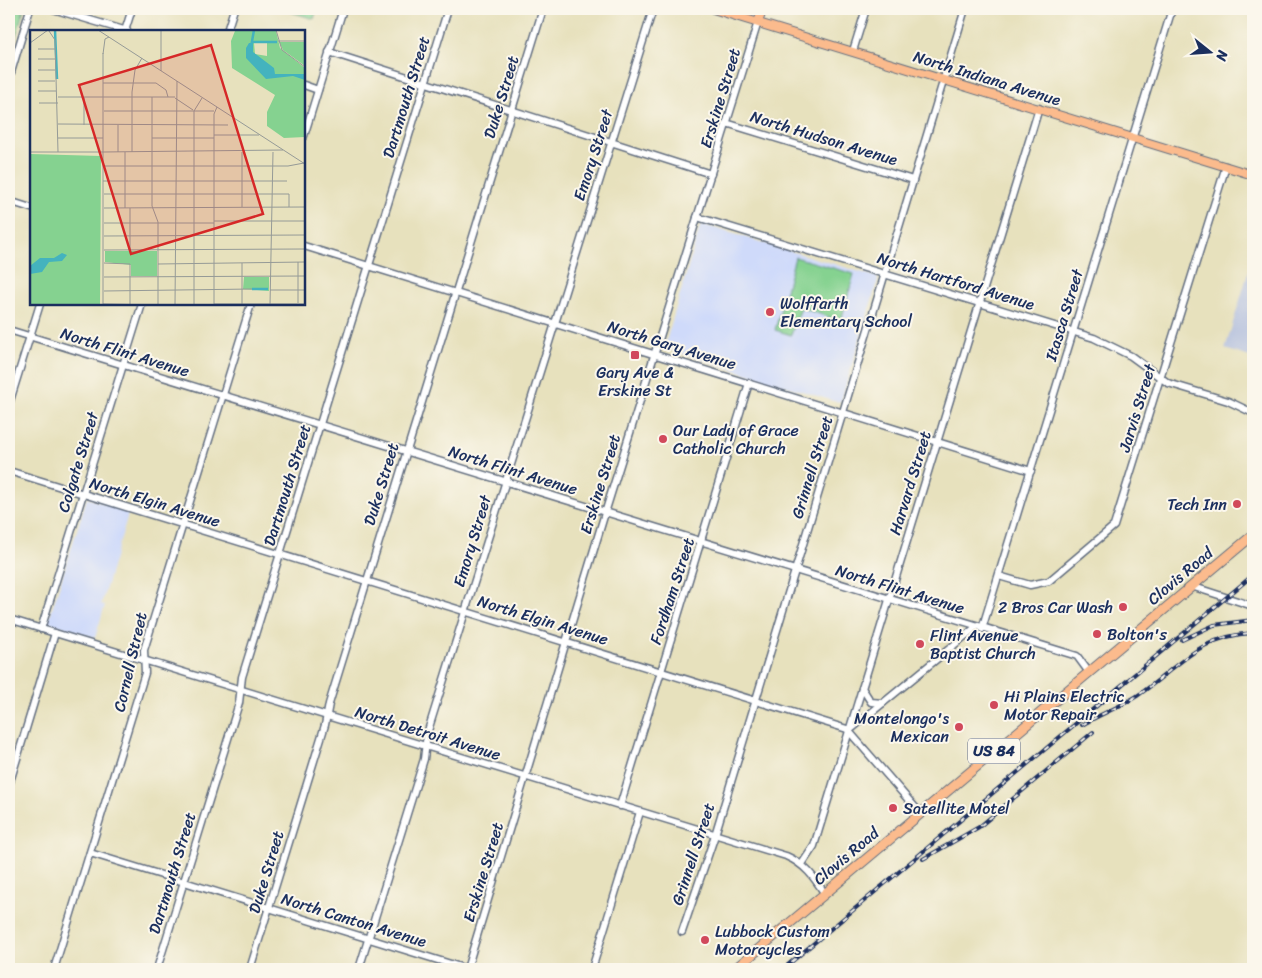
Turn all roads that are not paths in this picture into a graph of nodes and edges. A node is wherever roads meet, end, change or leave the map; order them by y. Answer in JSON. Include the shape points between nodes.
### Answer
{"nodes":[{"id":1,"x":30,"y":9,"type":"edge"},
{"id":2,"x":53,"y":9,"type":"edge"},
{"id":3,"x":132,"y":9,"type":"edge"},
{"id":4,"x":234,"y":9,"type":"edge"},
{"id":5,"x":343,"y":9,"type":"edge"},
{"id":6,"x":448,"y":9,"type":"edge"},
{"id":7,"x":543,"y":9,"type":"edge"},
{"id":8,"x":653,"y":9,"type":"edge"},
{"id":9,"x":713,"y":9,"type":"edge"},
{"id":10,"x":762,"y":9,"type":"edge"},
{"id":11,"x":866,"y":9,"type":"edge"},
{"id":12,"x":965,"y":9,"type":"edge"},
{"id":13,"x":1172,"y":9,"type":"edge"},
{"id":14,"x":758,"y":22,"type":"junction"},
{"id":15,"x":123,"y":30,"type":"edge"},
{"id":16,"x":126,"y":30,"type":"edge"},
{"id":17,"x":227,"y":30,"type":"edge"},
{"id":18,"x":853,"y":51,"type":"junction"},
{"id":19,"x":329,"y":52,"type":"junction"},
{"id":20,"x":944,"y":78,"type":"junction"},
{"id":21,"x":9,"y":79,"type":"edge"},
{"id":22,"x":425,"y":82,"type":"junction"},
{"id":23,"x":305,"y":85,"type":"edge"},
{"id":24,"x":318,"y":90,"type":"junction"},
{"id":25,"x":1039,"y":108,"type":"junction"},
{"id":26,"x":512,"y":109,"type":"junction"},
{"id":27,"x":726,"y":123,"type":"junction"},
{"id":28,"x":305,"y":133,"type":"edge"},
{"id":29,"x":1133,"y":137,"type":"junction"},
{"id":30,"x":612,"y":141,"type":"junction"},
{"id":31,"x":1226,"y":166,"type":"junction"},
{"id":32,"x":711,"y":174,"type":"junction"},
{"id":33,"x":1253,"y":175,"type":"edge"},
{"id":34,"x":913,"y":180,"type":"junction"},
{"id":35,"x":9,"y":201,"type":"edge"},
{"id":36,"x":30,"y":208,"type":"edge"},
{"id":37,"x":698,"y":217,"type":"junction"},
{"id":38,"x":305,"y":246,"type":"edge"},
{"id":39,"x":368,"y":266,"type":"junction"},
{"id":40,"x":884,"y":274,"type":"junction"},
{"id":41,"x":455,"y":292,"type":"junction"},
{"id":42,"x":979,"y":304,"type":"junction"},
{"id":43,"x":40,"y":305,"type":"edge"},
{"id":44,"x":142,"y":305,"type":"edge"},
{"id":45,"x":251,"y":305,"type":"edge"},
{"id":46,"x":554,"y":322,"type":"junction"},
{"id":47,"x":9,"y":330,"type":"edge"},
{"id":48,"x":1074,"y":332,"type":"junction"},
{"id":49,"x":30,"y":337,"type":"junction"},
{"id":50,"x":655,"y":354,"type":"junction"},
{"id":51,"x":123,"y":365,"type":"junction"},
{"id":52,"x":1160,"y":378,"type":"junction"},
{"id":53,"x":749,"y":383,"type":"junction"},
{"id":54,"x":222,"y":396,"type":"junction"},
{"id":55,"x":9,"y":404,"type":"edge"},
{"id":56,"x":843,"y":412,"type":"junction"},
{"id":57,"x":1253,"y":413,"type":"edge"},
{"id":58,"x":320,"y":425,"type":"junction"},
{"id":59,"x":936,"y":443,"type":"junction"},
{"id":60,"x":405,"y":452,"type":"junction"},
{"id":61,"x":9,"y":471,"type":"edge"},
{"id":62,"x":1031,"y":472,"type":"junction"},
{"id":63,"x":505,"y":483,"type":"junction"},
{"id":64,"x":83,"y":494,"type":"junction"},
{"id":65,"x":606,"y":513,"type":"junction"},
{"id":66,"x":183,"y":525,"type":"junction"},
{"id":67,"x":1253,"y":534,"type":"edge"},
{"id":68,"x":702,"y":542,"type":"junction"},
{"id":69,"x":280,"y":555,"type":"junction"},
{"id":70,"x":794,"y":571,"type":"junction"},
{"id":71,"x":999,"y":576,"type":"junction"},
{"id":72,"x":365,"y":581,"type":"junction"},
{"id":73,"x":1191,"y":586,"type":"junction"},
{"id":74,"x":888,"y":600,"type":"junction"},
{"id":75,"x":1253,"y":606,"type":"edge"},
{"id":76,"x":465,"y":611,"type":"junction"},
{"id":77,"x":9,"y":619,"type":"edge"},
{"id":78,"x":979,"y":628,"type":"junction"},
{"id":79,"x":41,"y":629,"type":"junction"},
{"id":80,"x":55,"y":633,"type":"junction"},
{"id":81,"x":566,"y":642,"type":"junction"},
{"id":82,"x":145,"y":660,"type":"junction"},
{"id":83,"x":661,"y":671,"type":"junction"},
{"id":84,"x":1088,"y":671,"type":"junction"},
{"id":85,"x":862,"y":688,"type":"junction"},
{"id":86,"x":240,"y":689,"type":"junction"},
{"id":87,"x":756,"y":700,"type":"junction"},
{"id":88,"x":883,"y":703,"type":"junction"},
{"id":89,"x":327,"y":716,"type":"junction"},
{"id":90,"x":849,"y":731,"type":"junction"},
{"id":91,"x":426,"y":746,"type":"junction"},
{"id":92,"x":526,"y":777,"type":"junction"},
{"id":93,"x":9,"y":785,"type":"edge"},
{"id":94,"x":620,"y":806,"type":"junction"},
{"id":95,"x":640,"y":812,"type":"junction"},
{"id":96,"x":920,"y":813,"type":"junction"},
{"id":97,"x":715,"y":835,"type":"junction"},
{"id":98,"x":90,"y":853,"type":"junction"},
{"id":99,"x":802,"y":864,"type":"junction"},
{"id":100,"x":184,"y":882,"type":"junction"},
{"id":101,"x":825,"y":894,"type":"junction"},
{"id":102,"x":269,"y":908,"type":"junction"},
{"id":103,"x":682,"y":932,"type":"dead end"},
{"id":104,"x":369,"y":939,"type":"junction"},
{"id":105,"x":54,"y":969,"type":"edge"},
{"id":106,"x":157,"y":969,"type":"edge"},
{"id":107,"x":250,"y":969,"type":"edge"},
{"id":108,"x":360,"y":969,"type":"edge"},
{"id":109,"x":467,"y":969,"type":"edge"},
{"id":110,"x":592,"y":969,"type":"edge"},
{"id":111,"x":735,"y":969,"type":"edge"}],
"edges":[{"from":1,"to":21,"type":"street"},
{"from":2,"to":15,"type":"street"},
{"from":3,"to":16,"type":"street"},
{"from":4,"to":17,"type":"street"},
{"from":5,"to":19,"type":"street"},
{"from":6,"to":22,"type":"street","name":"Dartmouth Street"},
{"from":7,"to":26,"type":"street","name":"Duke Street"},
{"from":8,"to":30,"type":"street","name":"Emory Street"},
{"from":9,"to":14,"type":"main road","name":"North Indiana Avenue"},
{"from":10,"to":14,"type":"main road","name":"Erskine Street"},
{"from":11,"to":18,"type":"street"},
{"from":12,"to":20,"type":"street","name":"Grinnell Street"},
{"from":13,"to":29,"type":"street","name":"Itasca Street"},
{"from":14,"to":18,"type":"main road","name":"North Indiana Avenue"},
{"from":14,"to":27,"type":"street","name":"Erskine Street"},
{"from":18,"to":20,"type":"main road","name":"North Indiana Avenue"},
{"from":19,"to":22,"type":"street"},
{"from":19,"to":24,"type":"street"},
{"from":20,"to":25,"type":"main road","name":"North Indiana Avenue"},
{"from":20,"to":34,"type":"street","name":"Grinnell Street"},
{"from":22,"to":26,"type":"street"},
{"from":22,"to":39,"type":"street","name":"Dartmouth Street"},
{"from":23,"to":24,"type":"street"},
{"from":24,"to":28,"type":"street"},
{"from":25,"to":29,"type":"main road","name":"North Indiana Avenue"},
{"from":25,"to":42,"type":"street","name":"Harvard Street"},
{"from":26,"to":30,"type":"street"},
{"from":26,"to":41,"type":"street","name":"Duke Street"},
{"from":27,"to":32,"type":"street","name":"Erskine Street"},
{"from":27,"to":34,"type":"street","name":"North Hudson Avenue"},
{"from":29,"to":31,"type":"main road","name":"North Indiana Avenue"},
{"from":29,"to":48,"type":"street","name":"Itasca Street"},
{"from":30,"to":32,"type":"street"},
{"from":30,"to":46,"type":"street","name":"Emory Street"},
{"from":31,"to":33,"type":"main road","name":"North Indiana Avenue"},
{"from":31,"to":52,"type":"street","name":"Jarvis Street"},
{"from":32,"to":37,"type":"street","name":"Erskine Street"},
{"from":34,"to":40,"type":"street","name":"Grinnell Street"},
{"from":35,"to":36,"type":"street"},
{"from":37,"to":40,"type":"street","name":"North Hartford Avenue"},
{"from":37,"to":50,"type":"street","name":"Erskine Street"},
{"from":38,"to":39,"type":"street","name":"North Gary Avenue"},
{"from":39,"to":41,"type":"street","name":"North Gary Avenue"},
{"from":39,"to":58,"type":"street","name":"Dartmouth Street"},
{"from":40,"to":42,"type":"street","name":"North Hartford Avenue"},
{"from":40,"to":56,"type":"street","name":"Grinnell Street"},
{"from":41,"to":46,"type":"street","name":"North Gary Avenue"},
{"from":41,"to":60,"type":"street","name":"Duke Street"},
{"from":42,"to":48,"type":"street","name":"North Hartford Avenue"},
{"from":42,"to":59,"type":"street","name":"Harvard Street"},
{"from":43,"to":49,"type":"street"},
{"from":44,"to":51,"type":"street","name":"Colgate Street"},
{"from":45,"to":54,"type":"street","name":"Cornell Street"},
{"from":46,"to":50,"type":"street","name":"North Gary Avenue"},
{"from":46,"to":63,"type":"street","name":"Emory Street"},
{"from":47,"to":49,"type":"street","name":"North Flint Avenue"},
{"from":48,"to":52,"type":"street","name":"North Hartford Avenue","via":[[1119,348]]},
{"from":48,"to":62,"type":"street","name":"Itasca Street"},
{"from":49,"to":51,"type":"street","name":"North Flint Avenue"},
{"from":49,"to":55,"type":"street"},
{"from":50,"to":53,"type":"street","name":"North Gary Avenue"},
{"from":50,"to":65,"type":"street","name":"Erskine Street"},
{"from":51,"to":54,"type":"street","name":"North Flint Avenue"},
{"from":51,"to":64,"type":"street","name":"Colgate Street"},
{"from":52,"to":57,"type":"street","name":"North Hartford Avenue"},
{"from":52,"to":71,"type":"street","name":"Jarvis Street","via":[[1114,526],[1049,581],[1030,585]]},
{"from":53,"to":56,"type":"street","name":"North Gary Avenue"},
{"from":53,"to":68,"type":"street","name":"Fordham Street"},
{"from":54,"to":58,"type":"street","name":"North Flint Avenue"},
{"from":54,"to":66,"type":"street","name":"Cornell Street"},
{"from":56,"to":59,"type":"street","name":"North Gary Avenue"},
{"from":56,"to":70,"type":"street","name":"Grinnell Street"},
{"from":58,"to":60,"type":"street","name":"North Flint Avenue"},
{"from":58,"to":69,"type":"street","name":"Dartmouth Street"},
{"from":59,"to":62,"type":"street","name":"North Gary Avenue"},
{"from":59,"to":74,"type":"street","name":"Harvard Street"},
{"from":60,"to":63,"type":"street","name":"North Flint Avenue"},
{"from":60,"to":72,"type":"street","name":"Duke Street"},
{"from":61,"to":64,"type":"street","name":"North Elgin Avenue"},
{"from":62,"to":71,"type":"street","name":"Itasca Street"},
{"from":63,"to":65,"type":"street","name":"North Flint Avenue"},
{"from":63,"to":76,"type":"street","name":"Emory Street"},
{"from":64,"to":66,"type":"street","name":"North Elgin Avenue"},
{"from":64,"to":79,"type":"street","name":"Colgate Street"},
{"from":65,"to":68,"type":"street","name":"North Flint Avenue"},
{"from":65,"to":81,"type":"street","name":"Erskine Street"},
{"from":66,"to":69,"type":"street","name":"North Elgin Avenue"},
{"from":66,"to":82,"type":"street","name":"Cornell Street","via":[[144,650]]},
{"from":67,"to":73,"type":"highway","name":"Clovis Road","number":"US 84"},
{"from":68,"to":70,"type":"street","name":"North Flint Avenue"},
{"from":68,"to":83,"type":"street","name":"Fordham Street"},
{"from":69,"to":72,"type":"street","name":"North Elgin Avenue"},
{"from":69,"to":86,"type":"street","name":"Dartmouth Street"},
{"from":70,"to":74,"type":"street","name":"North Flint Avenue"},
{"from":70,"to":87,"type":"street","name":"Grinnell Street"},
{"from":71,"to":78,"type":"street","name":"Itasca Street"},
{"from":72,"to":76,"type":"street","name":"North Elgin Avenue"},
{"from":72,"to":89,"type":"street","name":"Duke Street"},
{"from":73,"to":75,"type":"street"},
{"from":73,"to":84,"type":"highway","name":"Clovis Road","number":"US 84"},
{"from":74,"to":78,"type":"street","name":"North Flint Avenue"},
{"from":74,"to":85,"type":"street","name":"Harvard Street"},
{"from":76,"to":81,"type":"street","name":"North Elgin Avenue"},
{"from":76,"to":91,"type":"street","name":"Emory Street"},
{"from":77,"to":79,"type":"street","name":"North Detroit Avenue"},
{"from":78,"to":84,"type":"street","name":"North Flint Avenue","via":[[1077,656]]},
{"from":78,"to":88,"type":"street"},
{"from":79,"to":80,"type":"street","name":"North Detroit Avenue"},
{"from":80,"to":82,"type":"street","name":"North Detroit Avenue"},
{"from":80,"to":93,"type":"street"},
{"from":81,"to":83,"type":"street","name":"North Elgin Avenue"},
{"from":81,"to":92,"type":"street","name":"Erskine Street"},
{"from":82,"to":86,"type":"street","name":"North Detroit Avenue"},
{"from":82,"to":98,"type":"street","name":"Cornell Street","via":[[145,673]]},
{"from":83,"to":87,"type":"street","name":"North Elgin Avenue"},
{"from":83,"to":94,"type":"street","name":"Fordham Street"},
{"from":84,"to":96,"type":"highway","name":"Clovis Road","number":"US 84"},
{"from":85,"to":88,"type":"street","via":[[867,699]]},
{"from":85,"to":90,"type":"street","name":"Harvard Street"},
{"from":86,"to":89,"type":"street","name":"North Detroit Avenue"},
{"from":86,"to":100,"type":"street","name":"Dartmouth Street","via":[[239,703]]},
{"from":87,"to":90,"type":"street","name":"North Elgin Avenue"},
{"from":87,"to":97,"type":"street","name":"Grinnell Street"},
{"from":88,"to":90,"type":"street"},
{"from":89,"to":91,"type":"street","name":"North Detroit Avenue"},
{"from":89,"to":102,"type":"street","name":"Duke Street"},
{"from":90,"to":96,"type":"street"},
{"from":90,"to":99,"type":"street","name":"Harvard Street","via":[[814,846]]},
{"from":91,"to":92,"type":"street","name":"North Detroit Avenue"},
{"from":91,"to":104,"type":"street","name":"Emory Street"},
{"from":92,"to":94,"type":"street","name":"North Detroit Avenue"},
{"from":92,"to":109,"type":"street","name":"Erskine Street"},
{"from":94,"to":95,"type":"street","name":"North Detroit Avenue"},
{"from":95,"to":97,"type":"street","name":"North Detroit Avenue"},
{"from":95,"to":110,"type":"street"},
{"from":96,"to":101,"type":"highway","name":"Clovis Road","number":"US 84"},
{"from":97,"to":99,"type":"street","name":"North Detroit Avenue","via":[[786,856]]},
{"from":97,"to":103,"type":"street","name":"Grinnell Street"},
{"from":98,"to":100,"type":"street","name":"North Canton Avenue"},
{"from":98,"to":105,"type":"street","name":"Cornell Street"},
{"from":99,"to":101,"type":"street","name":"North Detroit Avenue"},
{"from":100,"to":102,"type":"street","name":"North Canton Avenue"},
{"from":100,"to":106,"type":"street","name":"Dartmouth Street"},
{"from":101,"to":111,"type":"highway","name":"Clovis Road","number":"US 84"},
{"from":102,"to":104,"type":"street","name":"North Canton Avenue"},
{"from":102,"to":107,"type":"street","name":"Duke Street"},
{"from":104,"to":108,"type":"street","name":"Emory Street"},
{"from":104,"to":109,"type":"street","name":"North Canton Avenue"}]}
